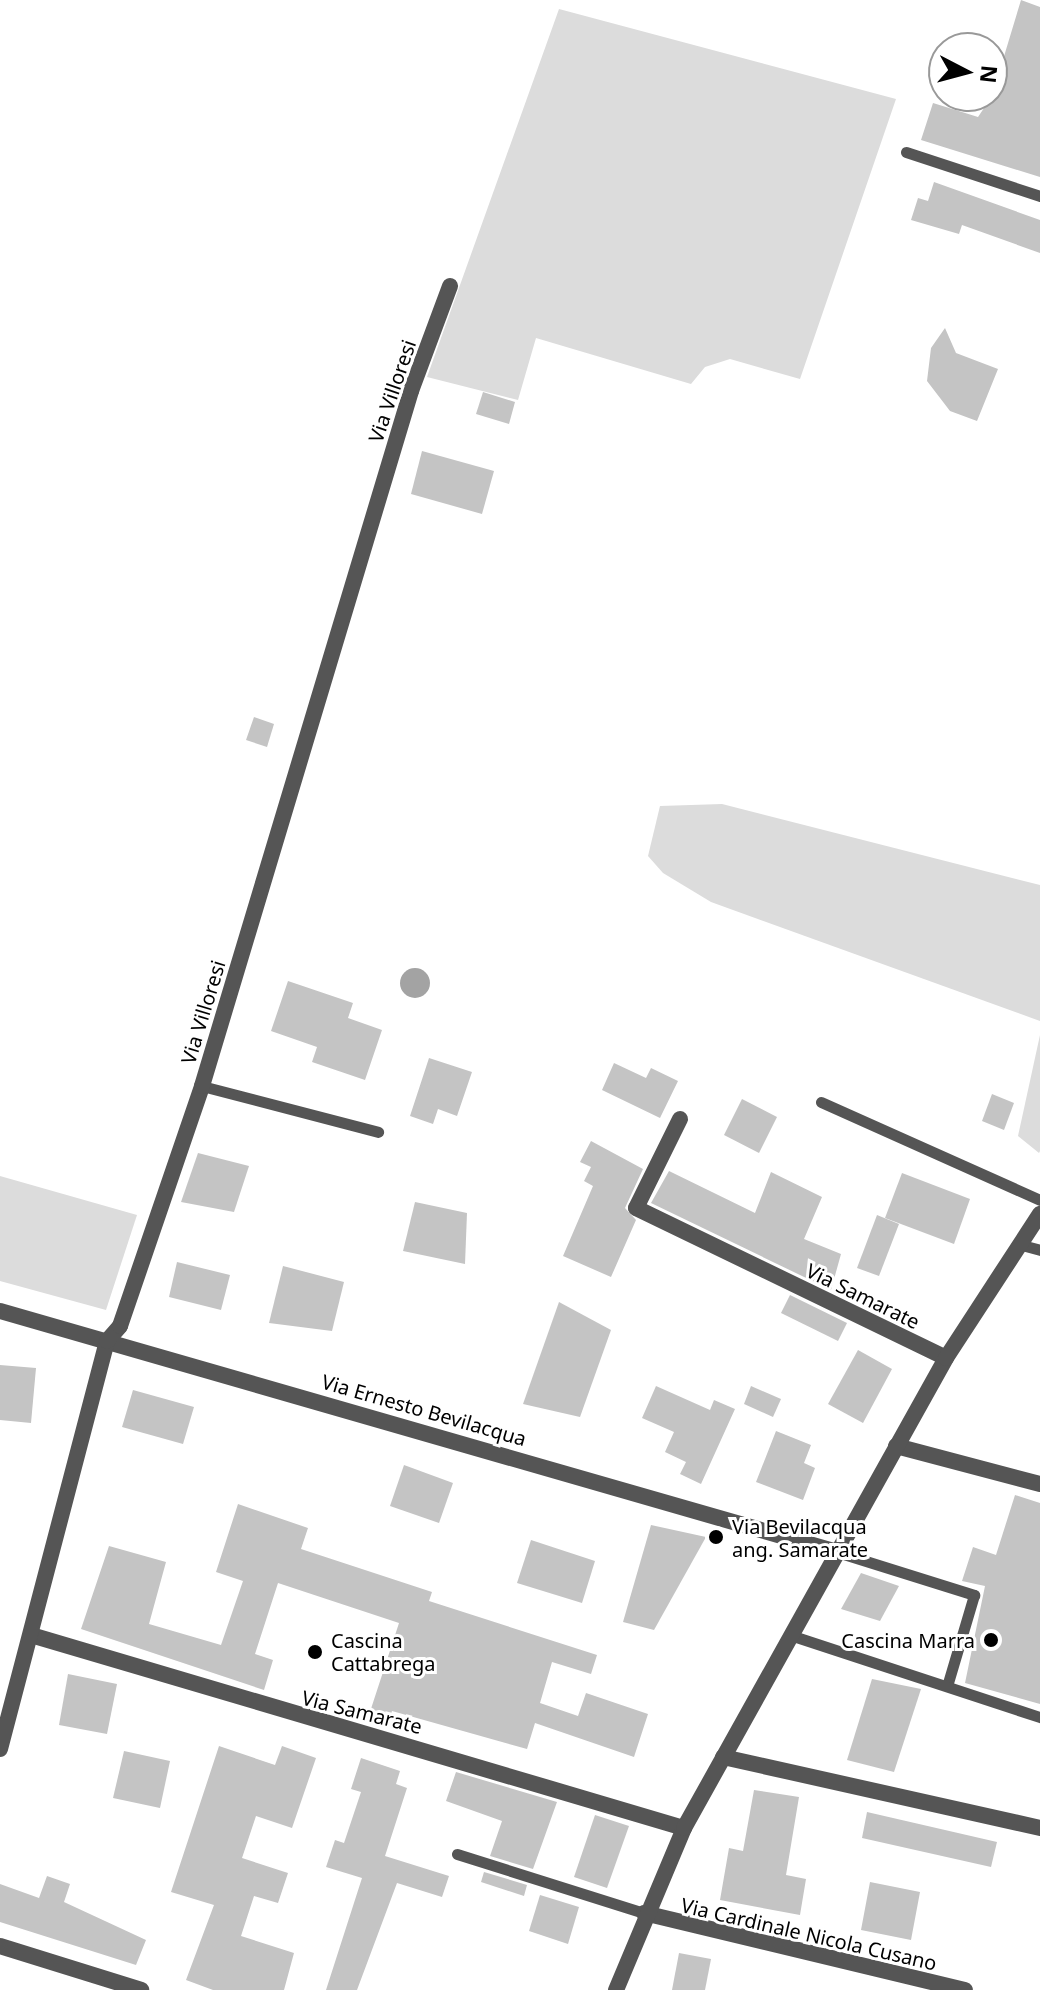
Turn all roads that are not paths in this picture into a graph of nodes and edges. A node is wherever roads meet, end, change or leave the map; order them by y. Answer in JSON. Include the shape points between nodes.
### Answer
{"nodes":[{"id":1,"x":906,"y":152,"type":"dead end"},
{"id":2,"x":1040,"y":196,"type":"edge"},
{"id":3,"x":450,"y":286,"type":"dead end"},
{"id":4,"x":202,"y":1086,"type":"junction"},
{"id":5,"x":821,"y":1102,"type":"dead end"},
{"id":6,"x":680,"y":1119,"type":"dead end"},
{"id":7,"x":378,"y":1132,"type":"dead end"},
{"id":8,"x":1040,"y":1200,"type":"edge"},
{"id":9,"x":1040,"y":1214,"type":"edge"},
{"id":10,"x":1018,"y":1244,"type":"junction"},
{"id":11,"x":1040,"y":1250,"type":"edge"},
{"id":12,"x":0,"y":1311,"type":"edge"},
{"id":13,"x":107,"y":1341,"type":"junction"},
{"id":14,"x":946,"y":1358,"type":"junction"},
{"id":15,"x":896,"y":1446,"type":"junction"},
{"id":16,"x":1040,"y":1484,"type":"edge"},
{"id":17,"x":837,"y":1552,"type":"junction"},
{"id":18,"x":31,"y":1635,"type":"junction"},
{"id":19,"x":790,"y":1635,"type":"junction"},
{"id":20,"x":948,"y":1683,"type":"junction"},
{"id":21,"x":1040,"y":1717,"type":"edge"},
{"id":22,"x":0,"y":1749,"type":"edge"},
{"id":23,"x":723,"y":1757,"type":"junction"},
{"id":24,"x":684,"y":1828,"type":"junction"},
{"id":25,"x":1040,"y":1828,"type":"edge"},
{"id":26,"x":457,"y":1854,"type":"dead end"},
{"id":27,"x":644,"y":1913,"type":"junction"},
{"id":28,"x":0,"y":1946,"type":"edge"},
{"id":29,"x":141,"y":1990,"type":"edge"},
{"id":30,"x":616,"y":1990,"type":"edge"},
{"id":31,"x":965,"y":1990,"type":"edge"}],
"edges":[{"from":1,"to":2,"type":"lane"},
{"from":3,"to":4,"type":"street","name":"Via Villoresi","via":[[411,391]]},
{"from":4,"to":7,"type":"lane"},
{"from":4,"to":13,"type":"street","name":"Via Villoresi","via":[[120,1326]]},
{"from":5,"to":8,"type":"lane"},
{"from":6,"to":14,"type":"street","name":"Via Samarate","via":[[636,1208]]},
{"from":9,"to":10,"type":"street"},
{"from":10,"to":11,"type":"lane"},
{"from":10,"to":14,"type":"street"},
{"from":12,"to":13,"type":"street","name":"Via Ernesto Bevilacqua"},
{"from":13,"to":17,"type":"street","name":"Via Ernesto Bevilacqua"},
{"from":13,"to":18,"type":"street","name":"Via Villoresi"},
{"from":14,"to":15,"type":"street"},
{"from":15,"to":16,"type":"street"},
{"from":15,"to":17,"type":"street"},
{"from":17,"to":19,"type":"street"},
{"from":17,"to":20,"type":"lane","via":[[974,1595]]},
{"from":18,"to":22,"type":"street","name":"Via Villoresi"},
{"from":18,"to":24,"type":"street","name":"Via Samarate"},
{"from":19,"to":20,"type":"lane"},
{"from":19,"to":23,"type":"street"},
{"from":20,"to":21,"type":"lane","via":[[951,1692]]},
{"from":23,"to":24,"type":"street"},
{"from":23,"to":25,"type":"street"},
{"from":24,"to":27,"type":"street"},
{"from":26,"to":27,"type":"lane"},
{"from":27,"to":30,"type":"street"},
{"from":27,"to":31,"type":"street","name":"Via Cardinale Nicola Cusano"},
{"from":28,"to":29,"type":"street"}]}
